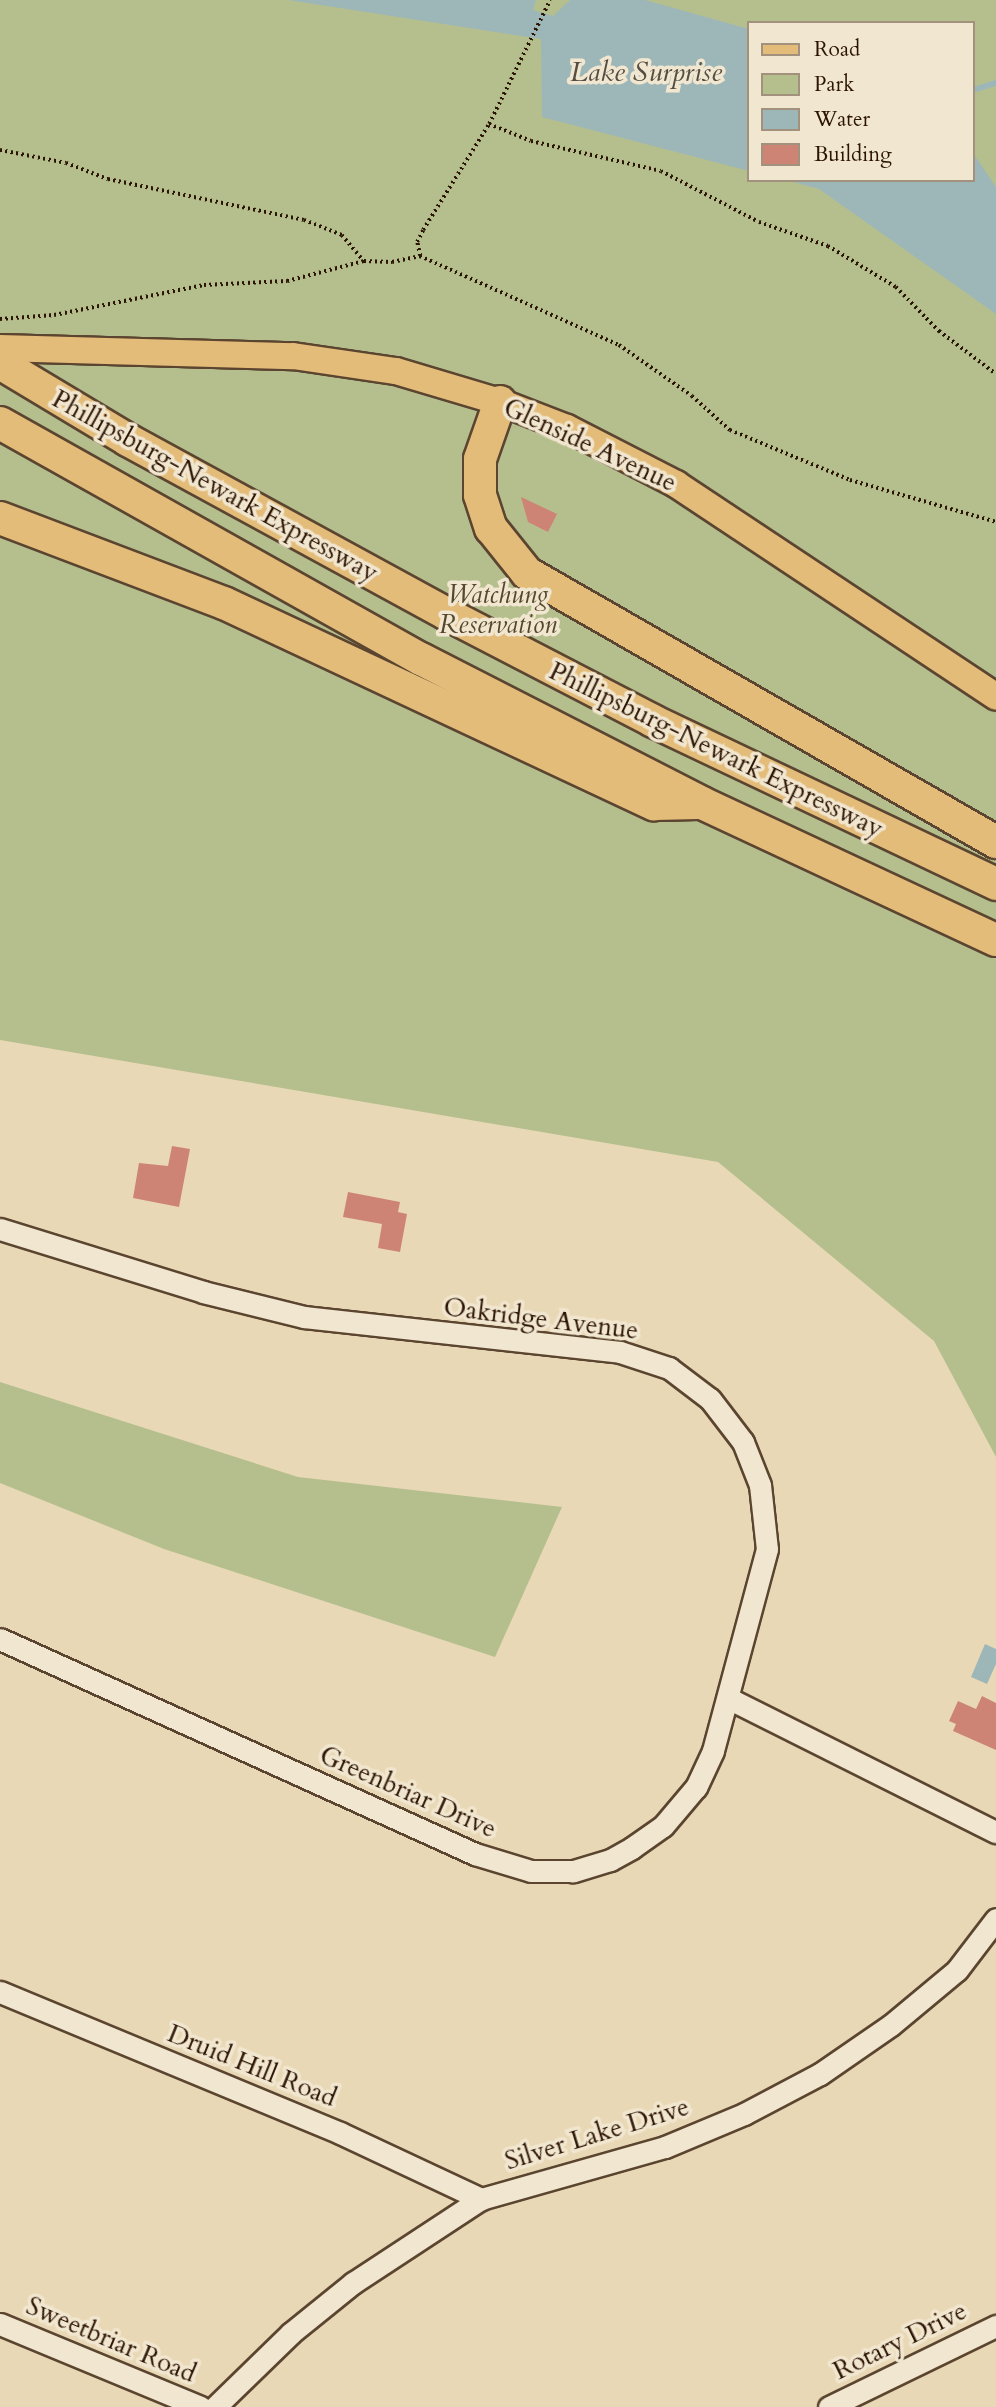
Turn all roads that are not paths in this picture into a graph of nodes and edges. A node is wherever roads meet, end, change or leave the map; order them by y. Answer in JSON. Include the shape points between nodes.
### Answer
{"nodes":[{"id":1,"x":0,"y":348,"type":"edge"},
{"id":2,"x":0,"y":363,"type":"edge"},
{"id":3,"x":500,"y":402,"type":"junction"},
{"id":4,"x":0,"y":423,"type":"edge"},
{"id":5,"x":0,"y":518,"type":"edge"},
{"id":6,"x":996,"y":698,"type":"edge"},
{"id":7,"x":702,"y":803,"type":"junction"},
{"id":8,"x":996,"y":842,"type":"edge"},
{"id":9,"x":996,"y":884,"type":"edge"},
{"id":10,"x":996,"y":940,"type":"edge"},
{"id":11,"x":0,"y":1229,"type":"edge"},
{"id":12,"x":0,"y":1639,"type":"edge"},
{"id":13,"x":728,"y":1699,"type":"junction"},
{"id":14,"x":996,"y":1832,"type":"edge"},
{"id":15,"x":996,"y":1919,"type":"edge"},
{"id":16,"x":0,"y":1993,"type":"edge"},
{"id":17,"x":481,"y":2199,"type":"junction"},
{"id":18,"x":0,"y":2324,"type":"edge"},
{"id":19,"x":996,"y":2326,"type":"edge"},
{"id":20,"x":200,"y":2407,"type":"edge"},
{"id":21,"x":215,"y":2407,"type":"edge"},
{"id":22,"x":829,"y":2407,"type":"edge"}],
"edges":[{"from":1,"to":3,"type":"main road","name":"Glenside Avenue","via":[[293,356],[396,371]]},
{"from":2,"to":9,"type":"highway","name":"Phillipsburg-Newark Expressway","via":[[128,440],[447,614],[665,727]]},
{"from":3,"to":6,"type":"main road","name":"Glenside Avenue","via":[[567,428],[676,484]]},
{"from":3,"to":8,"type":"highway","via":[[480,459],[480,495],[491,528],[527,573]]},
{"from":4,"to":7,"type":"highway","name":"Phillipsburg-Newark Expressway","via":[[409,653]]},
{"from":5,"to":7,"type":"highway","via":[[225,603],[654,804]]},
{"from":7,"to":10,"type":"highway","name":"Phillipsburg-Newark Expressway"},
{"from":11,"to":13,"type":"street","name":"Oakridge Avenue","via":[[204,1292],[304,1317],[620,1352],[685,1378],[738,1433],[753,1461],[764,1504],[767,1549]]},
{"from":12,"to":13,"type":"street","name":"Greenbriar Drive","via":[[475,1854],[531,1871],[593,1867],[663,1826],[704,1771]]},
{"from":13,"to":14,"type":"street"},
{"from":15,"to":17,"type":"street","name":"Silver Lake Drive","via":[[957,1970],[891,2025],[820,2074],[744,2114],[665,2147]]},
{"from":16,"to":17,"type":"street","name":"Druid Hill Road","via":[[340,2133]]},
{"from":17,"to":21,"type":"street","name":"Silver Lake Drive","via":[[353,2283],[291,2333]]},
{"from":18,"to":20,"type":"street","name":"Sweetbriar Road"},
{"from":19,"to":22,"type":"street","name":"Rotary Drive"}]}
